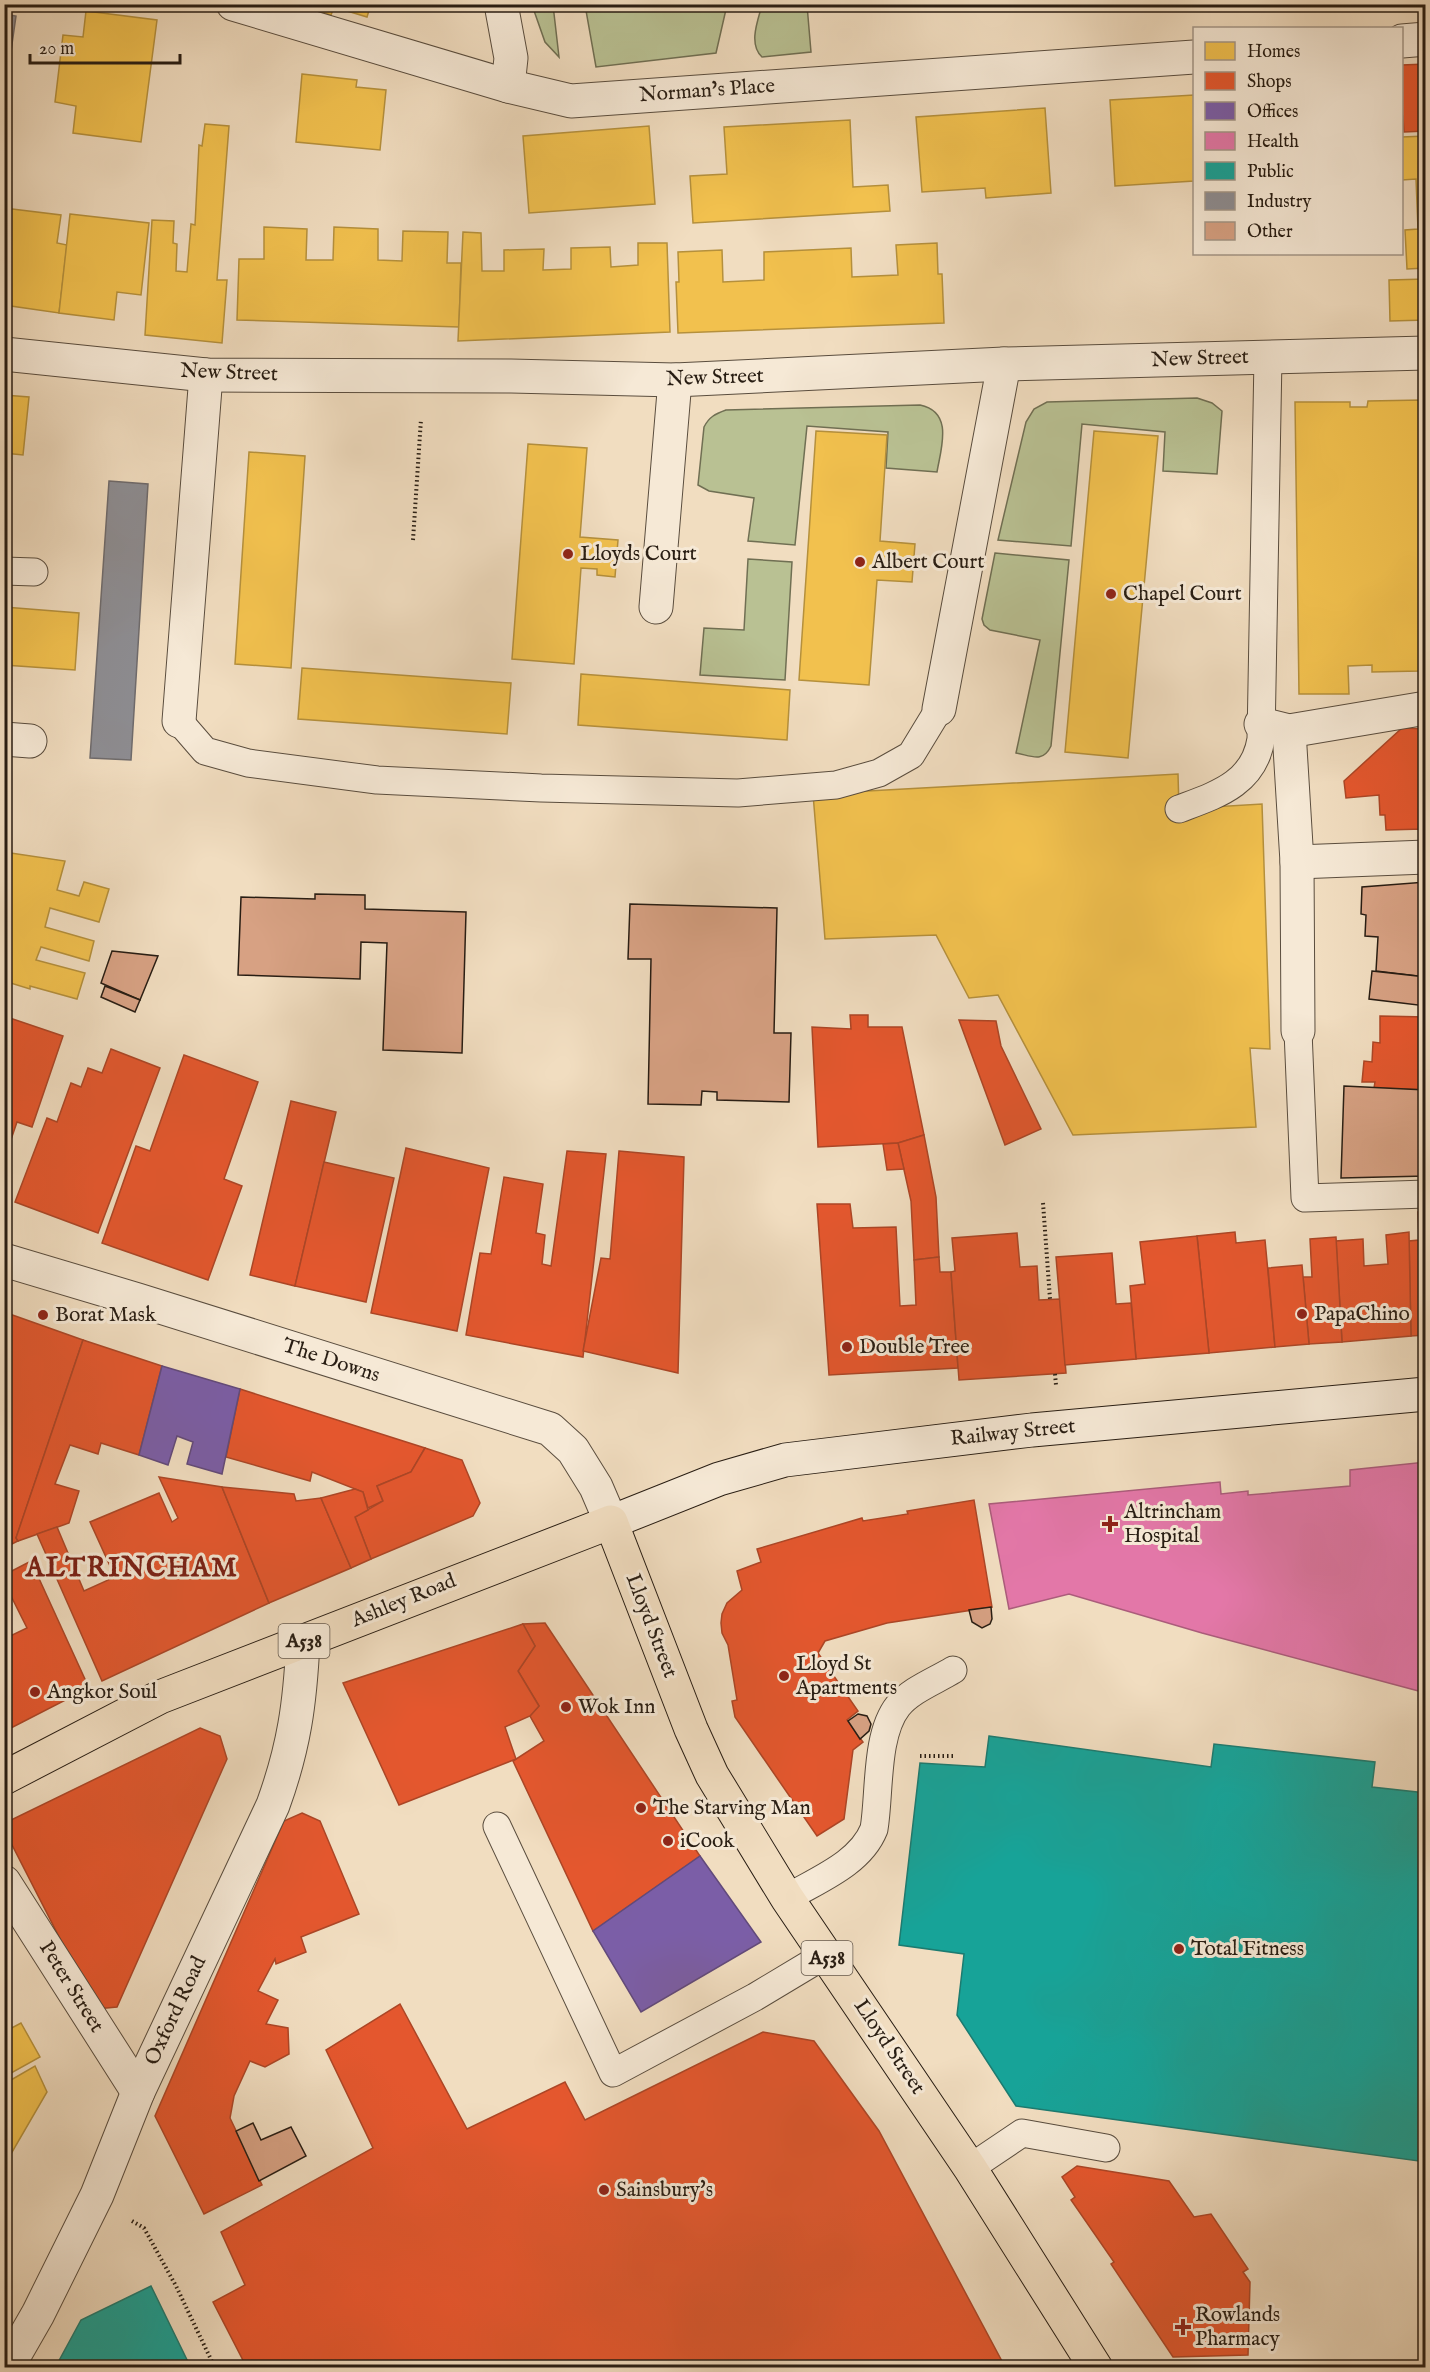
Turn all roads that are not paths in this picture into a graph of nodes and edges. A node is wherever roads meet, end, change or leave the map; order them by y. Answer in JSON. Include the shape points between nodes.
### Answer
{"nodes":[{"id":1,"x":233,"y":4,"type":"edge"},
{"id":2,"x":501,"y":4,"type":"edge"},
{"id":3,"x":1425,"y":39,"type":"edge"},
{"id":4,"x":1403,"y":41,"type":"edge"},
{"id":5,"x":1193,"y":57,"type":"edge"},
{"id":6,"x":508,"y":86,"type":"junction"},
{"id":7,"x":1425,"y":353,"type":"edge"},
{"id":8,"x":4,"y":354,"type":"edge"},
{"id":9,"x":1268,"y":357,"type":"junction"},
{"id":10,"x":1004,"y":364,"type":"junction"},
{"id":11,"x":207,"y":375,"type":"junction"},
{"id":12,"x":675,"y":381,"type":"junction"},
{"id":13,"x":4,"y":570,"type":"edge"},
{"id":14,"x":34,"y":572,"type":"dead end"},
{"id":15,"x":656,"y":607,"type":"dead end"},
{"id":16,"x":1425,"y":708,"type":"edge"},
{"id":17,"x":939,"y":709,"type":"joint"},
{"id":18,"x":179,"y":721,"type":"joint"},
{"id":19,"x":1275,"y":728,"type":"junction"},
{"id":20,"x":1179,"y":809,"type":"dead end"},
{"id":21,"x":1425,"y":857,"type":"edge"},
{"id":22,"x":1297,"y":862,"type":"junction"},
{"id":23,"x":1298,"y":1031,"type":"joint"},
{"id":24,"x":1425,"y":1194,"type":"edge"},
{"id":25,"x":4,"y":1260,"type":"edge"},
{"id":26,"x":1425,"y":1394,"type":"edge"},
{"id":27,"x":611,"y":1522,"type":"junction"},
{"id":28,"x":303,"y":1642,"type":"junction"},
{"id":29,"x":953,"y":1670,"type":"dead end"},
{"id":30,"x":4,"y":1778,"type":"edge"},
{"id":31,"x":497,"y":1826,"type":"dead end"},
{"id":32,"x":4,"y":1882,"type":"edge"},
{"id":33,"x":787,"y":1898,"type":"junction"},
{"id":34,"x":825,"y":1955,"type":"junction"},
{"id":35,"x":138,"y":2092,"type":"junction"},
{"id":36,"x":1106,"y":2148,"type":"dead end"},
{"id":37,"x":970,"y":2168,"type":"junction"},
{"id":38,"x":7,"y":2367,"type":"edge"},
{"id":39,"x":1096,"y":2367,"type":"edge"}],
"edges":[{"from":1,"to":6,"type":"street","name":"Norman's Place"},
{"from":2,"to":6,"type":"street","via":[[511,58]]},
{"from":3,"to":4,"type":"street"},
{"from":5,"to":6,"type":"street","name":"Norman's Place","via":[[571,101]]},
{"from":7,"to":9,"type":"street","name":"New Street"},
{"from":8,"to":11,"type":"street","name":"New Street"},
{"from":9,"to":10,"type":"street","name":"New Street"},
{"from":9,"to":19,"type":"lane"},
{"from":10,"to":12,"type":"street","name":"New Street"},
{"from":10,"to":17,"type":"street"},
{"from":11,"to":12,"type":"street","name":"New Street"},
{"from":11,"to":18,"type":"street"},
{"from":12,"to":15,"type":"street"},
{"from":13,"to":14,"type":"lane"},
{"from":16,"to":19,"type":"street"},
{"from":17,"to":18,"type":"lane","via":[[911,755],[879,773],[836,785],[738,793],[377,780],[237,760],[205,751]]},
{"from":19,"to":20,"type":"lane","via":[[1235,783],[1225,791]]},
{"from":19,"to":22,"type":"street"},
{"from":21,"to":22,"type":"street"},
{"from":22,"to":23,"type":"street"},
{"from":23,"to":24,"type":"lane","via":[[1305,1198]]},
{"from":25,"to":27,"type":"street","name":"The Downs","via":[[550,1429],[573,1450],[596,1487]]},
{"from":26,"to":27,"type":"street","name":"Railway Street","via":[[1032,1430],[785,1460],[719,1479]]},
{"from":27,"to":28,"type":"main road","name":"Ashley Road","number":"A538"},
{"from":27,"to":33,"type":"main road","name":"Lloyd Street","number":"A538","via":[[712,1775]]},
{"from":28,"to":30,"type":"main road","name":"Ashley Road","number":"A538","via":[[160,1697]]},
{"from":28,"to":35,"type":"street","name":"Oxford Road","via":[[294,1736],[273,1805]]},
{"from":29,"to":33,"type":"lane","via":[[912,1694],[898,1706],[888,1723],[870,1840],[852,1859]]},
{"from":31,"to":34,"type":"lane","via":[[613,2073]]},
{"from":32,"to":35,"type":"street","name":"Peter Street"},
{"from":33,"to":34,"type":"main road","name":"Lloyd Street","number":"A538"},
{"from":34,"to":37,"type":"main road","name":"Lloyd Street","number":"A538"},
{"from":35,"to":38,"type":"street","name":"Oxford Road","via":[[97,2195]]},
{"from":36,"to":37,"type":"lane","via":[[1022,2133]]},
{"from":37,"to":39,"type":"main road","name":"Lloyd Street","number":"A538"}]}
